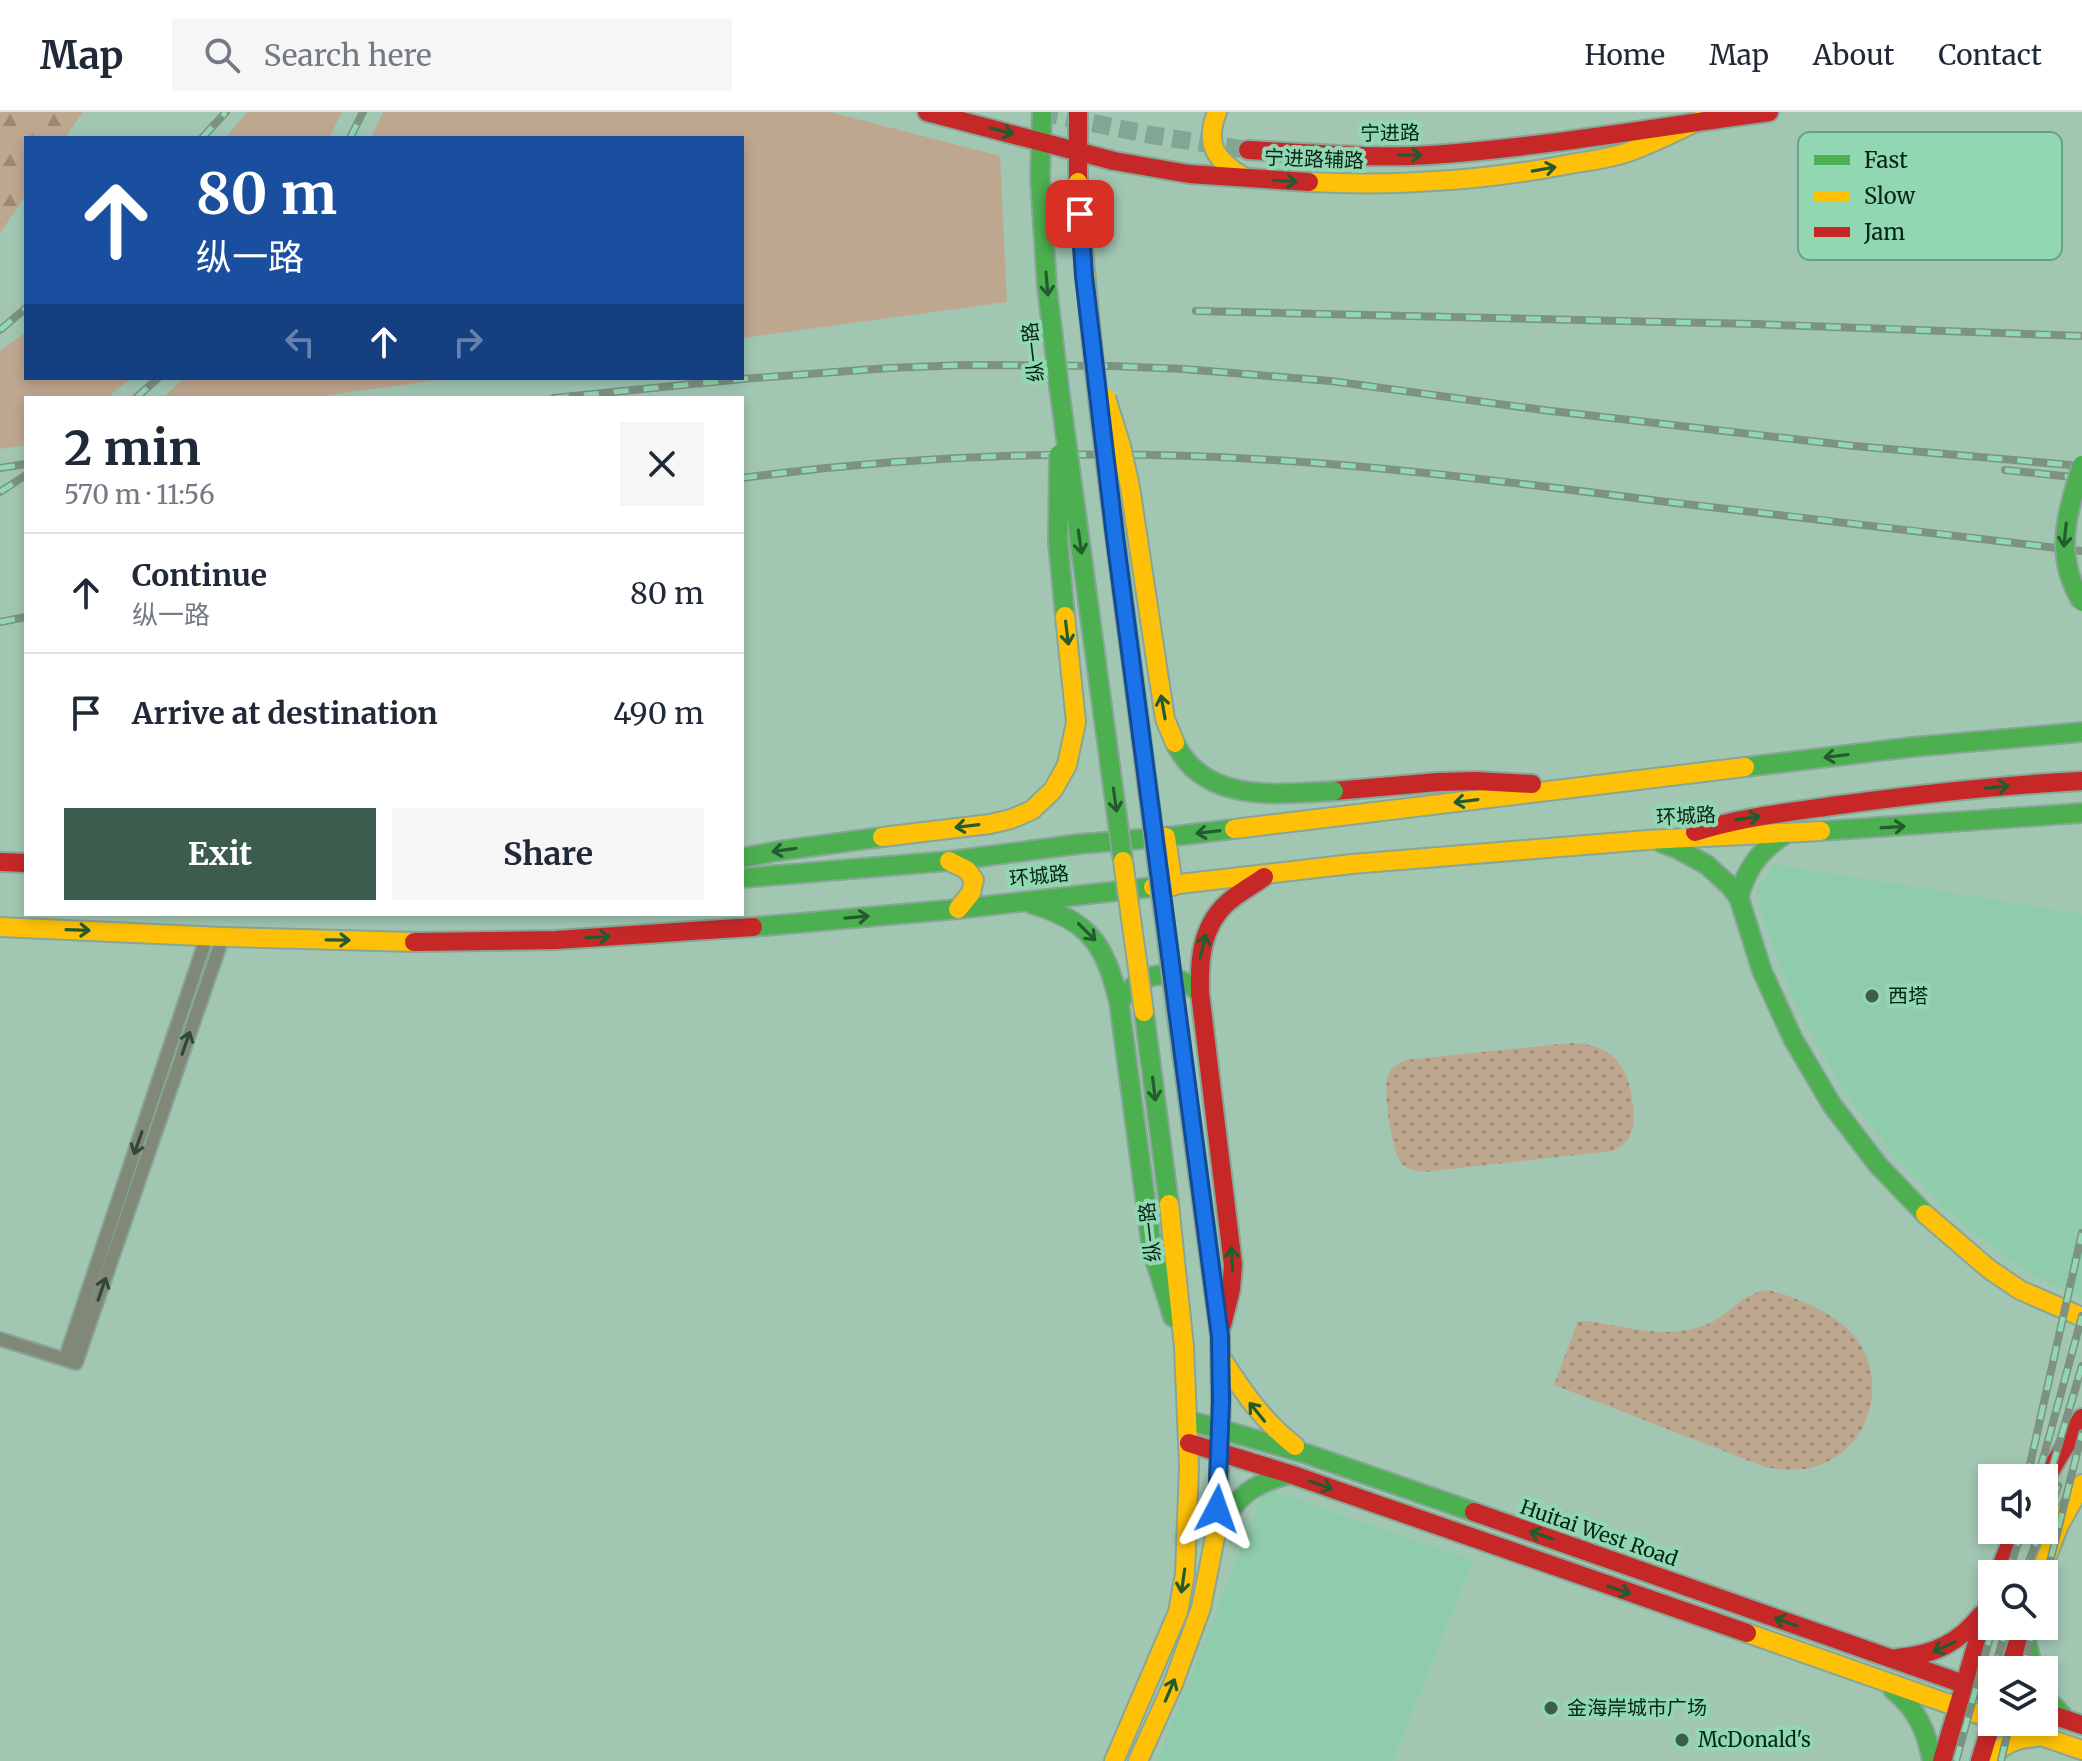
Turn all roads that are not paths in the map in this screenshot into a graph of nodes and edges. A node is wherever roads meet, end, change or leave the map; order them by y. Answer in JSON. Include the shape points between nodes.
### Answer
{"nodes":[{"id":1,"x":927,"y":112,"type":"edge"},
{"id":2,"x":1042,"y":112,"type":"edge"},
{"id":3,"x":1078,"y":112,"type":"edge"},
{"id":4,"x":1217,"y":112,"type":"edge"},
{"id":5,"x":1769,"y":112,"type":"edge"},
{"id":6,"x":1698,"y":121,"type":"junction"},
{"id":7,"x":1041,"y":141,"type":"junction"},
{"id":8,"x":1248,"y":150,"type":"tunnel mouth"},
{"id":9,"x":1078,"y":151,"type":"junction"},
{"id":10,"x":1248,"y":179,"type":"junction"},
{"id":11,"x":1093,"y":357,"type":"junction"},
{"id":12,"x":1059,"y":387,"type":"junction"},
{"id":13,"x":2082,"y":465,"type":"edge"},
{"id":14,"x":2082,"y":602,"type":"edge"},
{"id":15,"x":2082,"y":732,"type":"edge"},
{"id":16,"x":2082,"y":781,"type":"edge"},
{"id":17,"x":1579,"y":787,"type":"junction"},
{"id":18,"x":2082,"y":813,"type":"edge"},
{"id":19,"x":1786,"y":833,"type":"junction"},
{"id":20,"x":1166,"y":837,"type":"junction"},
{"id":21,"x":1673,"y":839,"type":"junction"},
{"id":22,"x":1647,"y":840,"type":"junction"},
{"id":23,"x":744,"y":858,"type":"edge"},
{"id":24,"x":949,"y":861,"type":"junction"},
{"id":25,"x":0,"y":862,"type":"edge"},
{"id":26,"x":24,"y":863,"type":"edge"},
{"id":27,"x":1265,"y":875,"type":"junction"},
{"id":28,"x":744,"y":878,"type":"edge"},
{"id":29,"x":1173,"y":886,"type":"junction"},
{"id":30,"x":1739,"y":898,"type":"junction"},
{"id":31,"x":1017,"y":901,"type":"junction"},
{"id":32,"x":958,"y":909,"type":"junction"},
{"id":33,"x":0,"y":927,"type":"edge"},
{"id":34,"x":215,"y":937,"type":"junction"},
{"id":35,"x":1200,"y":993,"type":"junction"},
{"id":36,"x":1119,"y":1002,"type":"junction"},
{"id":37,"x":2082,"y":1317,"type":"edge"},
{"id":38,"x":1220,"y":1336,"type":"junction"},
{"id":39,"x":0,"y":1339,"type":"edge"},
{"id":40,"x":1184,"y":1347,"type":"junction"},
{"id":41,"x":1221,"y":1358,"type":"junction"},
{"id":42,"x":2082,"y":1418,"type":"edge"},
{"id":43,"x":1188,"y":1420,"type":"junction"},
{"id":44,"x":1221,"y":1428,"type":"junction"},
{"id":45,"x":1189,"y":1443,"type":"junction"},
{"id":46,"x":1220,"y":1451,"type":"junction"},
{"id":47,"x":1307,"y":1454,"type":"junction"},
{"id":48,"x":2054,"y":1464,"type":"edge"},
{"id":49,"x":1290,"y":1474,"type":"junction"},
{"id":50,"x":2082,"y":1484,"type":"edge"},
{"id":51,"x":1215,"y":1537,"type":"junction"},
{"id":52,"x":2045,"y":1560,"type":"edge"},
{"id":53,"x":1978,"y":1618,"type":"edge"},
{"id":54,"x":1815,"y":1632,"type":"junction"},
{"id":55,"x":1978,"y":1638,"type":"edge"},
{"id":56,"x":1808,"y":1655,"type":"junction"},
{"id":57,"x":1889,"y":1659,"type":"junction"},
{"id":58,"x":1878,"y":1680,"type":"junction"},
{"id":59,"x":1964,"y":1685,"type":"junction"},
{"id":60,"x":1978,"y":1690,"type":"edge"},
{"id":61,"x":1958,"y":1708,"type":"junction"},
{"id":62,"x":2058,"y":1709,"type":"edge"},
{"id":63,"x":1978,"y":1716,"type":"edge"},
{"id":64,"x":2074,"y":1722,"type":"edge"},
{"id":65,"x":1988,"y":1736,"type":"edge"},
{"id":66,"x":2040,"y":1736,"type":"edge"},
{"id":67,"x":2043,"y":1737,"type":"junction"},
{"id":68,"x":2082,"y":1750,"type":"edge"},
{"id":69,"x":1114,"y":1761,"type":"edge"},
{"id":70,"x":1138,"y":1761,"type":"edge"},
{"id":71,"x":1932,"y":1761,"type":"edge"},
{"id":72,"x":1942,"y":1761,"type":"edge"},
{"id":73,"x":1980,"y":1761,"type":"edge"},
{"id":74,"x":1987,"y":1761,"type":"edge"}],
"edges":[{"from":1,"to":7,"type":"main road","name":"宁进路辅路","one_way":true},
{"from":2,"to":7,"type":"main road","name":"纵一路"},
{"from":3,"to":9,"type":"main road"},
{"from":4,"to":10,"type":"main road","via":[[1210,135],[1215,153],[1228,169]]},
{"from":5,"to":6,"type":"main road","name":"宁进路"},
{"from":8,"to":6,"type":"main road","name":"宁进路","one_way":true,"via":[[1428,155]]},
{"from":10,"to":6,"type":"main road","name":"宁进路辅路","one_way":true,"via":[[1347,184],[1530,172],[1631,151]]},
{"from":7,"to":9,"type":"main road","name":"宁进路辅路"},
{"from":7,"to":12,"type":"main road","name":"纵一路","one_way":true,"bridge":true,"via":[[1047,287]]},
{"from":9,"to":10,"type":"main road","name":"宁进路辅路","via":[[1189,174]]},
{"from":9,"to":11,"type":"main road","bridge":true},
{"from":17,"to":11,"type":"main road","one_way":true,"bridge":true,"via":[[1476,781],[1255,795],[1201,776],[1169,735],[1126,465]]},
{"from":11,"to":38,"type":"main road","bridge":true},
{"from":12,"to":23,"type":"main road","one_way":true,"bridge":true,"via":[[1058,542],[1076,722],[1070,759],[1053,791],[1019,817],[996,823]]},
{"from":12,"to":40,"type":"main road","name":"纵一路","one_way":true,"bridge":true},
{"from":13,"to":14,"type":"main road","one_way":true,"bridge":true,"via":[[2063,554],[2071,586]]},
{"from":15,"to":17,"type":"main road","name":"环城路","one_way":true},
{"from":21,"to":16,"type":"main road","one_way":true,"via":[[1737,819],[1892,797]]},
{"from":17,"to":20,"type":"main road","name":"环城路","one_way":true},
{"from":19,"to":18,"type":"main road","name":"环城路","one_way":true},
{"from":19,"to":21,"type":"main road","name":"环城路"},
{"from":19,"to":30,"type":"main road","via":[[1757,856]]},
{"from":20,"to":24,"type":"main road","name":"环城路"},
{"from":20,"to":29,"type":"main road"},
{"from":21,"to":22,"type":"main road","name":"环城路"},
{"from":22,"to":27,"type":"main road","name":"环城路"},
{"from":22,"to":30,"type":"main road","via":[[1693,856]]},
{"from":24,"to":28,"type":"main road","name":"环城路"},
{"from":24,"to":32,"type":"main road","via":[[973,874],[971,895]]},
{"from":25,"to":26,"type":"main road"},
{"from":27,"to":29,"type":"main road","name":"环城路"},
{"from":35,"to":27,"type":"main road","one_way":true,"via":[[1200,956],[1209,926],[1229,901]]},
{"from":29,"to":31,"type":"main road","name":"环城路"},
{"from":30,"to":37,"type":"main road","via":[[1762,971],[1793,1039],[1832,1105],[1878,1165],[1989,1269],[2020,1290]]},
{"from":31,"to":32,"type":"main road","name":"环城路"},
{"from":31,"to":36,"type":"main road","one_way":true,"via":[[1059,912],[1092,936],[1114,977]]},
{"from":34,"to":32,"type":"main road","name":"环城路","one_way":true,"via":[[556,940]]},
{"from":33,"to":34,"type":"main road","name":"环城路","one_way":true},
{"from":34,"to":39,"type":"street","via":[[70,1361]]},
{"from":35,"to":36,"type":"main road","via":[[1179,976],[1152,975],[1136,982]]},
{"from":38,"to":35,"type":"main road","one_way":true,"via":[[1233,1265]]},
{"from":36,"to":40,"type":"main road","via":[[1152,1250]]},
{"from":38,"to":41,"type":"main road"},
{"from":40,"to":43,"type":"main road"},
{"from":41,"to":44,"type":"main road"},
{"from":47,"to":41,"type":"main road","one_way":true,"via":[[1265,1422]]},
{"from":42,"to":48,"type":"main road"},
{"from":43,"to":44,"type":"main road","name":"Huitai West Road"},
{"from":43,"to":45,"type":"main road"},
{"from":44,"to":46,"type":"main road"},
{"from":44,"to":47,"type":"main road","name":"Huitai West Road"},
{"from":45,"to":46,"type":"main road"},
{"from":45,"to":69,"type":"main road","one_way":true,"via":[[1185,1574],[1178,1612]]},
{"from":46,"to":49,"type":"main road"},
{"from":46,"to":51,"type":"main road"},
{"from":54,"to":47,"type":"main road","name":"Huitai West Road","one_way":true},
{"from":49,"to":51,"type":"main road","via":[[1260,1482],[1236,1500]]},
{"from":49,"to":56,"type":"main road","one_way":true},
{"from":50,"to":52,"type":"main road"},
{"from":70,"to":51,"type":"main road","one_way":true,"via":[[1201,1608]]},
{"from":53,"to":57,"type":"main road","one_way":true,"via":[[1957,1641],[1922,1656]]},
{"from":54,"to":56,"type":"main road"},
{"from":54,"to":57,"type":"main road","name":"Huitai West Road"},
{"from":55,"to":59,"type":"main road"},
{"from":56,"to":58,"type":"main road"},
{"from":57,"to":59,"type":"main road","name":"Huitai West Road"},
{"from":58,"to":61,"type":"main road"},
{"from":58,"to":71,"type":"main road","via":[[1912,1707],[1924,1726]]},
{"from":59,"to":60,"type":"main road","name":"Huitai West Road"},
{"from":59,"to":61,"type":"main road"},
{"from":61,"to":63,"type":"main road"},
{"from":61,"to":72,"type":"main road"},
{"from":62,"to":64,"type":"main road"},
{"from":65,"to":73,"type":"main road"},
{"from":66,"to":67,"type":"main road"},
{"from":67,"to":68,"type":"main road"},
{"from":67,"to":74,"type":"main road","via":[[2014,1740]]}]}
